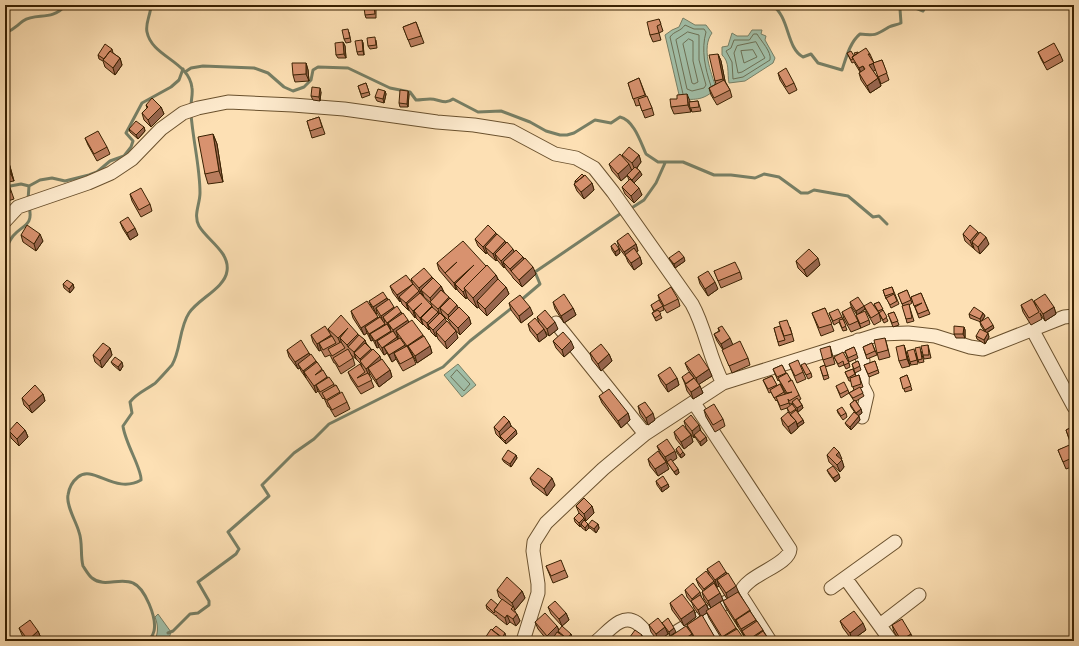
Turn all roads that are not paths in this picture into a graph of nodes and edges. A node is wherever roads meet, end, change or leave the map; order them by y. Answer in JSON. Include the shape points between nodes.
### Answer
{"nodes":[{"id":1,"x":6,"y":218,"type":"edge"},
{"id":2,"x":1074,"y":316,"type":"edge"},
{"id":3,"x":556,"y":323,"type":"edge"},
{"id":4,"x":1032,"y":329,"type":"junction"},
{"id":5,"x":858,"y":340,"type":"junction"},
{"id":6,"x":723,"y":383,"type":"junction"},
{"id":7,"x":694,"y":403,"type":"junction"},
{"id":8,"x":1074,"y":407,"type":"edge"},
{"id":9,"x":862,"y":417,"type":"dead end"},
{"id":10,"x":645,"y":434,"type":"junction"},
{"id":11,"x":895,"y":542,"type":"dead end"},
{"id":12,"x":846,"y":579,"type":"junction"},
{"id":13,"x":831,"y":588,"type":"dead end"},
{"id":14,"x":740,"y":594,"type":"junction"},
{"id":15,"x":919,"y":595,"type":"dead end"},
{"id":16,"x":703,"y":617,"type":"junction"},
{"id":17,"x":880,"y":625,"type":"junction"},
{"id":18,"x":678,"y":631,"type":"edge"},
{"id":19,"x":523,"y":641,"type":"edge"},
{"id":20,"x":598,"y":641,"type":"edge"},
{"id":21,"x":655,"y":641,"type":"edge"},
{"id":22,"x":719,"y":641,"type":"edge"},
{"id":23,"x":770,"y":641,"type":"edge"},
{"id":24,"x":891,"y":641,"type":"edge"}],
"edges":[{"from":1,"to":6,"type":"street","via":[[18,207],[111,173],[132,159],[161,129],[183,112],[228,102],[344,109],[512,131],[555,154],[576,158],[594,168],[692,304],[702,321],[714,364]]},
{"from":2,"to":4,"type":"street","via":[[1064,317]]},
{"from":3,"to":10,"type":"street"},
{"from":4,"to":5,"type":"street","via":[[983,348],[908,332],[880,334]]},
{"from":4,"to":8,"type":"street"},
{"from":5,"to":6,"type":"street"},
{"from":5,"to":9,"type":"street","via":[[863,361],[862,385],[867,395]]},
{"from":6,"to":7,"type":"street"},
{"from":7,"to":10,"type":"street"},
{"from":7,"to":14,"type":"street","via":[[790,548],[787,556],[746,583]]},
{"from":10,"to":19,"type":"street","via":[[559,508],[538,533],[533,551],[538,593]]},
{"from":11,"to":12,"type":"street"},
{"from":12,"to":13,"type":"street"},
{"from":12,"to":17,"type":"street"},
{"from":14,"to":16,"type":"street"},
{"from":14,"to":23,"type":"street"},
{"from":15,"to":17,"type":"street"},
{"from":16,"to":18,"type":"street"},
{"from":16,"to":22,"type":"street"},
{"from":17,"to":24,"type":"street"},
{"from":20,"to":21,"type":"street","via":[[621,620],[628,620],[637,623]]}]}
